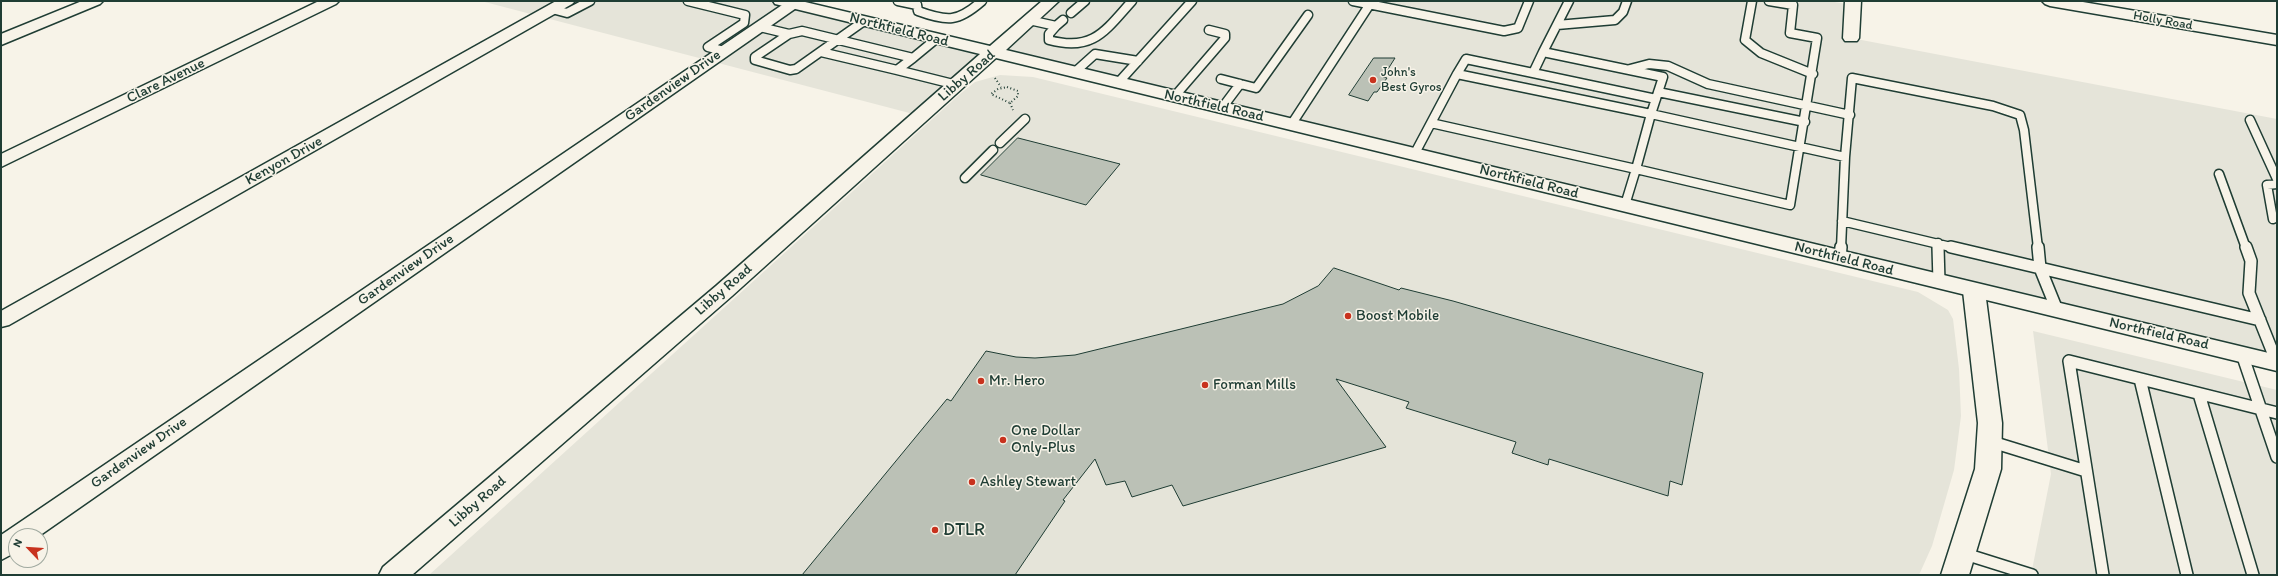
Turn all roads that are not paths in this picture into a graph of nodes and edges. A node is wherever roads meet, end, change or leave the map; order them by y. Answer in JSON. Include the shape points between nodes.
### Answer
{"nodes":[{"id":1,"x":95,"y":1,"type":"edge"},
{"id":2,"x":331,"y":1,"type":"edge"},
{"id":3,"x":590,"y":1,"type":"edge"},
{"id":4,"x":688,"y":1,"type":"edge"},
{"id":5,"x":898,"y":1,"type":"edge"},
{"id":6,"x":975,"y":1,"type":"edge"},
{"id":7,"x":982,"y":1,"type":"edge"},
{"id":8,"x":1051,"y":1,"type":"edge"},
{"id":9,"x":1085,"y":1,"type":"edge"},
{"id":10,"x":1132,"y":1,"type":"edge"},
{"id":11,"x":1192,"y":1,"type":"edge"},
{"id":12,"x":1353,"y":1,"type":"edge"},
{"id":13,"x":1394,"y":1,"type":"edge"},
{"id":14,"x":1529,"y":1,"type":"edge"},
{"id":15,"x":1569,"y":1,"type":"edge"},
{"id":16,"x":1627,"y":1,"type":"edge"},
{"id":17,"x":1752,"y":1,"type":"edge"},
{"id":18,"x":1769,"y":1,"type":"edge"},
{"id":19,"x":1852,"y":1,"type":"edge"},
{"id":20,"x":2050,"y":1,"type":"edge"},
{"id":21,"x":787,"y":2,"type":"edge"},
{"id":22,"x":920,"y":3,"type":"edge"},
{"id":23,"x":1370,"y":4,"type":"junction"},
{"id":24,"x":560,"y":5,"type":"edge"},
{"id":25,"x":1399,"y":10,"type":"junction"},
{"id":26,"x":1071,"y":13,"type":"dead end"},
{"id":27,"x":1308,"y":16,"type":"dead end"},
{"id":28,"x":952,"y":18,"type":"junction"},
{"id":29,"x":1029,"y":20,"type":"junction"},
{"id":30,"x":1063,"y":20,"type":"dead end"},
{"id":31,"x":864,"y":21,"type":"junction"},
{"id":32,"x":1557,"y":25,"type":"junction"},
{"id":33,"x":1056,"y":26,"type":"junction"},
{"id":34,"x":760,"y":27,"type":"junction"},
{"id":35,"x":1209,"y":30,"type":"dead end"},
{"id":36,"x":789,"y":34,"type":"junction"},
{"id":37,"x":936,"y":38,"type":"junction"},
{"id":38,"x":1851,"y":38,"type":"dead end"},
{"id":39,"x":1,"y":40,"type":"edge"},
{"id":40,"x":838,"y":40,"type":"junction"},
{"id":41,"x":2277,"y":40,"type":"edge"},
{"id":42,"x":724,"y":51,"type":"junction"},
{"id":43,"x":821,"y":52,"type":"junction"},
{"id":44,"x":1542,"y":52,"type":"junction"},
{"id":45,"x":994,"y":53,"type":"junction"},
{"id":46,"x":913,"y":58,"type":"junction"},
{"id":47,"x":1138,"y":61,"type":"junction"},
{"id":48,"x":897,"y":70,"type":"junction"},
{"id":49,"x":1628,"y":70,"type":"junction"},
{"id":50,"x":1075,"y":72,"type":"junction"},
{"id":51,"x":1533,"y":73,"type":"junction"},
{"id":52,"x":1457,"y":74,"type":"junction"},
{"id":53,"x":1812,"y":74,"type":"junction"},
{"id":54,"x":1220,"y":80,"type":"dead end"},
{"id":55,"x":1118,"y":82,"type":"junction"},
{"id":56,"x":1240,"y":84,"type":"junction"},
{"id":57,"x":957,"y":85,"type":"junction"},
{"id":58,"x":1657,"y":95,"type":"junction"},
{"id":59,"x":1174,"y":97,"type":"junction"},
{"id":60,"x":1808,"y":106,"type":"junction"},
{"id":61,"x":1222,"y":108,"type":"junction"},
{"id":62,"x":1651,"y":114,"type":"junction"},
{"id":63,"x":1850,"y":115,"type":"junction"},
{"id":64,"x":1025,"y":119,"type":"dead end"},
{"id":65,"x":2250,"y":120,"type":"dead end"},
{"id":66,"x":1806,"y":122,"type":"junction"},
{"id":67,"x":1431,"y":123,"type":"junction"},
{"id":68,"x":1291,"y":124,"type":"junction"},
{"id":69,"x":1000,"y":143,"type":"dead end"},
{"id":70,"x":1798,"y":146,"type":"junction"},
{"id":71,"x":993,"y":150,"type":"dead end"},
{"id":72,"x":1414,"y":155,"type":"junction"},
{"id":73,"x":1845,"y":157,"type":"junction"},
{"id":74,"x":1,"y":161,"type":"edge"},
{"id":75,"x":1636,"y":169,"type":"junction"},
{"id":76,"x":2219,"y":174,"type":"dead end"},
{"id":77,"x":965,"y":178,"type":"dead end"},
{"id":78,"x":2277,"y":179,"type":"edge"},
{"id":79,"x":2277,"y":184,"type":"edge"},
{"id":80,"x":1624,"y":206,"type":"junction"},
{"id":81,"x":2272,"y":219,"type":"dead end"},
{"id":82,"x":1842,"y":221,"type":"junction"},
{"id":83,"x":1938,"y":243,"type":"junction"},
{"id":84,"x":1840,"y":258,"type":"junction"},
{"id":85,"x":2040,"y":268,"type":"junction"},
{"id":86,"x":1939,"y":282,"type":"junction"},
{"id":87,"x":1974,"y":291,"type":"junction"},
{"id":88,"x":2057,"y":310,"type":"junction"},
{"id":89,"x":1,"y":320,"type":"edge"},
{"id":90,"x":2260,"y":320,"type":"junction"},
{"id":91,"x":2242,"y":354,"type":"junction"},
{"id":92,"x":2277,"y":363,"type":"edge"},
{"id":93,"x":2140,"y":379,"type":"junction"},
{"id":94,"x":2199,"y":394,"type":"junction"},
{"id":95,"x":2261,"y":409,"type":"junction"},
{"id":96,"x":2277,"y":413,"type":"edge"},
{"id":97,"x":1989,"y":441,"type":"junction"},
{"id":98,"x":2277,"y":457,"type":"edge"},
{"id":99,"x":2086,"y":471,"type":"junction"},
{"id":100,"x":31,"y":528,"type":"edge"},
{"id":101,"x":1958,"y":564,"type":"edge"},
{"id":102,"x":393,"y":575,"type":"edge"},
{"id":103,"x":2032,"y":575,"type":"edge"},
{"id":104,"x":2103,"y":575,"type":"edge"},
{"id":105,"x":2186,"y":575,"type":"edge"},
{"id":106,"x":2254,"y":575,"type":"edge"}],
"edges":[{"from":1,"to":39,"type":"street"},
{"from":2,"to":74,"type":"street","name":"Clare Avenue"},
{"from":3,"to":24,"type":"lane","via":[[567,14]]},
{"from":4,"to":42,"type":"lane","via":[[745,15],[744,22],[708,47]]},
{"from":5,"to":22,"type":"lane"},
{"from":6,"to":28,"type":"lane"},
{"from":7,"to":28,"type":"lane","via":[[965,15]]},
{"from":8,"to":29,"type":"main road","name":"Libby Road"},
{"from":9,"to":26,"type":"lane"},
{"from":10,"to":33,"type":"lane","via":[[1096,38],[1086,43],[1070,44],[1048,40],[1048,34]]},
{"from":11,"to":47,"type":"lane"},
{"from":12,"to":23,"type":"lane"},
{"from":13,"to":25,"type":"lane"},
{"from":14,"to":25,"type":"lane","via":[[1518,28],[1504,31]]},
{"from":15,"to":32,"type":"lane"},
{"from":16,"to":32,"type":"lane","via":[[1623,12],[1615,20]]},
{"from":17,"to":53,"type":"lane","via":[[1745,40],[1761,53]]},
{"from":18,"to":53,"type":"lane","via":[[1793,5],[1790,33],[1817,38]]},
{"from":19,"to":38,"type":"street"},
{"from":20,"to":41,"type":"street","name":"Holly Road"},
{"from":21,"to":31,"type":"main road","name":"Northfield Road"},
{"from":21,"to":34,"type":"street","name":"Gardenview Drive"},
{"from":22,"to":28,"type":"lane","via":[[918,11],[931,16]]},
{"from":23,"to":25,"type":"lane"},
{"from":23,"to":68,"type":"lane"},
{"from":24,"to":89,"type":"street","name":"Kenyon Drive"},
{"from":27,"to":56,"type":"lane","via":[[1256,88]]},
{"from":29,"to":33,"type":"lane"},
{"from":29,"to":45,"type":"main road","name":"Libby Road"},
{"from":30,"to":33,"type":"lane"},
{"from":31,"to":37,"type":"main road","name":"Northfield Road"},
{"from":31,"to":40,"type":"lane"},
{"from":32,"to":44,"type":"lane"},
{"from":34,"to":36,"type":"lane"},
{"from":34,"to":42,"type":"street","name":"Gardenview Drive"},
{"from":35,"to":59,"type":"lane","via":[[1225,34],[1225,38]]},
{"from":36,"to":40,"type":"lane","via":[[802,31]]},
{"from":36,"to":43,"type":"lane","via":[[755,60],[790,70],[796,69]]},
{"from":37,"to":45,"type":"main road","name":"Northfield Road"},
{"from":37,"to":46,"type":"lane"},
{"from":40,"to":43,"type":"lane"},
{"from":40,"to":46,"type":"lane"},
{"from":42,"to":100,"type":"street","name":"Gardenview Drive"},
{"from":43,"to":48,"type":"lane"},
{"from":44,"to":49,"type":"lane"},
{"from":44,"to":51,"type":"lane"},
{"from":45,"to":50,"type":"main road","name":"Northfield Road"},
{"from":45,"to":57,"type":"main road","name":"Libby Road"},
{"from":46,"to":48,"type":"lane"},
{"from":47,"to":50,"type":"lane","via":[[1095,54]]},
{"from":47,"to":55,"type":"lane"},
{"from":48,"to":57,"type":"lane"},
{"from":49,"to":58,"type":"lane","via":[[1663,77]]},
{"from":49,"to":60,"type":"lane","via":[[1649,64],[1668,66],[1708,84]]},
{"from":50,"to":55,"type":"main road","name":"Northfield Road"},
{"from":51,"to":52,"type":"lane","via":[[1466,59]]},
{"from":51,"to":58,"type":"lane"},
{"from":52,"to":62,"type":"lane"},
{"from":52,"to":67,"type":"lane"},
{"from":53,"to":60,"type":"lane"},
{"from":54,"to":56,"type":"lane"},
{"from":55,"to":59,"type":"main road","name":"Northfield Road"},
{"from":56,"to":61,"type":"lane"},
{"from":57,"to":102,"type":"main road","name":"Libby Road"},
{"from":58,"to":62,"type":"lane"},
{"from":58,"to":66,"type":"lane"},
{"from":59,"to":61,"type":"main road","name":"Northfield Road"},
{"from":60,"to":63,"type":"lane"},
{"from":60,"to":66,"type":"lane"},
{"from":61,"to":68,"type":"main road","name":"Northfield Road"},
{"from":62,"to":70,"type":"lane"},
{"from":62,"to":75,"type":"lane"},
{"from":63,"to":73,"type":"lane"},
{"from":63,"to":85,"type":"lane","via":[[1852,78],[1993,106],[2020,115],[2024,130]]},
{"from":64,"to":69,"type":"lane"},
{"from":65,"to":78,"type":"lane"},
{"from":66,"to":70,"type":"lane"},
{"from":67,"to":72,"type":"lane"},
{"from":67,"to":75,"type":"lane"},
{"from":68,"to":72,"type":"main road","name":"Northfield Road"},
{"from":70,"to":73,"type":"lane"},
{"from":70,"to":75,"type":"lane","via":[[1790,205]]},
{"from":71,"to":77,"type":"lane"},
{"from":72,"to":80,"type":"main road","name":"Northfield Road"},
{"from":73,"to":82,"type":"lane"},
{"from":75,"to":80,"type":"lane"},
{"from":76,"to":90,"type":"lane","via":[[2251,261],[2249,293]]},
{"from":79,"to":81,"type":"lane","via":[[2267,185]]},
{"from":80,"to":84,"type":"main road","name":"Northfield Road"},
{"from":82,"to":83,"type":"lane"},
{"from":82,"to":84,"type":"lane"},
{"from":83,"to":85,"type":"lane"},
{"from":83,"to":86,"type":"lane"},
{"from":84,"to":86,"type":"main road","name":"Northfield Road"},
{"from":85,"to":88,"type":"lane"},
{"from":85,"to":90,"type":"lane"},
{"from":86,"to":87,"type":"main road","name":"Northfield Road"},
{"from":87,"to":88,"type":"main road","name":"Northfield Road"},
{"from":87,"to":97,"type":"main road","via":[[1990,423]]},
{"from":88,"to":91,"type":"main road","name":"Northfield Road"},
{"from":90,"to":92,"type":"lane"},
{"from":91,"to":92,"type":"main road","name":"Northfield Road"},
{"from":91,"to":95,"type":"lane"},
{"from":93,"to":94,"type":"lane"},
{"from":93,"to":99,"type":"lane","via":[[2069,361]]},
{"from":93,"to":105,"type":"lane"},
{"from":94,"to":95,"type":"lane"},
{"from":94,"to":106,"type":"lane"},
{"from":95,"to":96,"type":"lane"},
{"from":95,"to":98,"type":"lane"},
{"from":97,"to":99,"type":"lane"},
{"from":97,"to":101,"type":"main road","via":[[1988,469]]},
{"from":99,"to":104,"type":"lane"},
{"from":101,"to":103,"type":"lane"}]}
